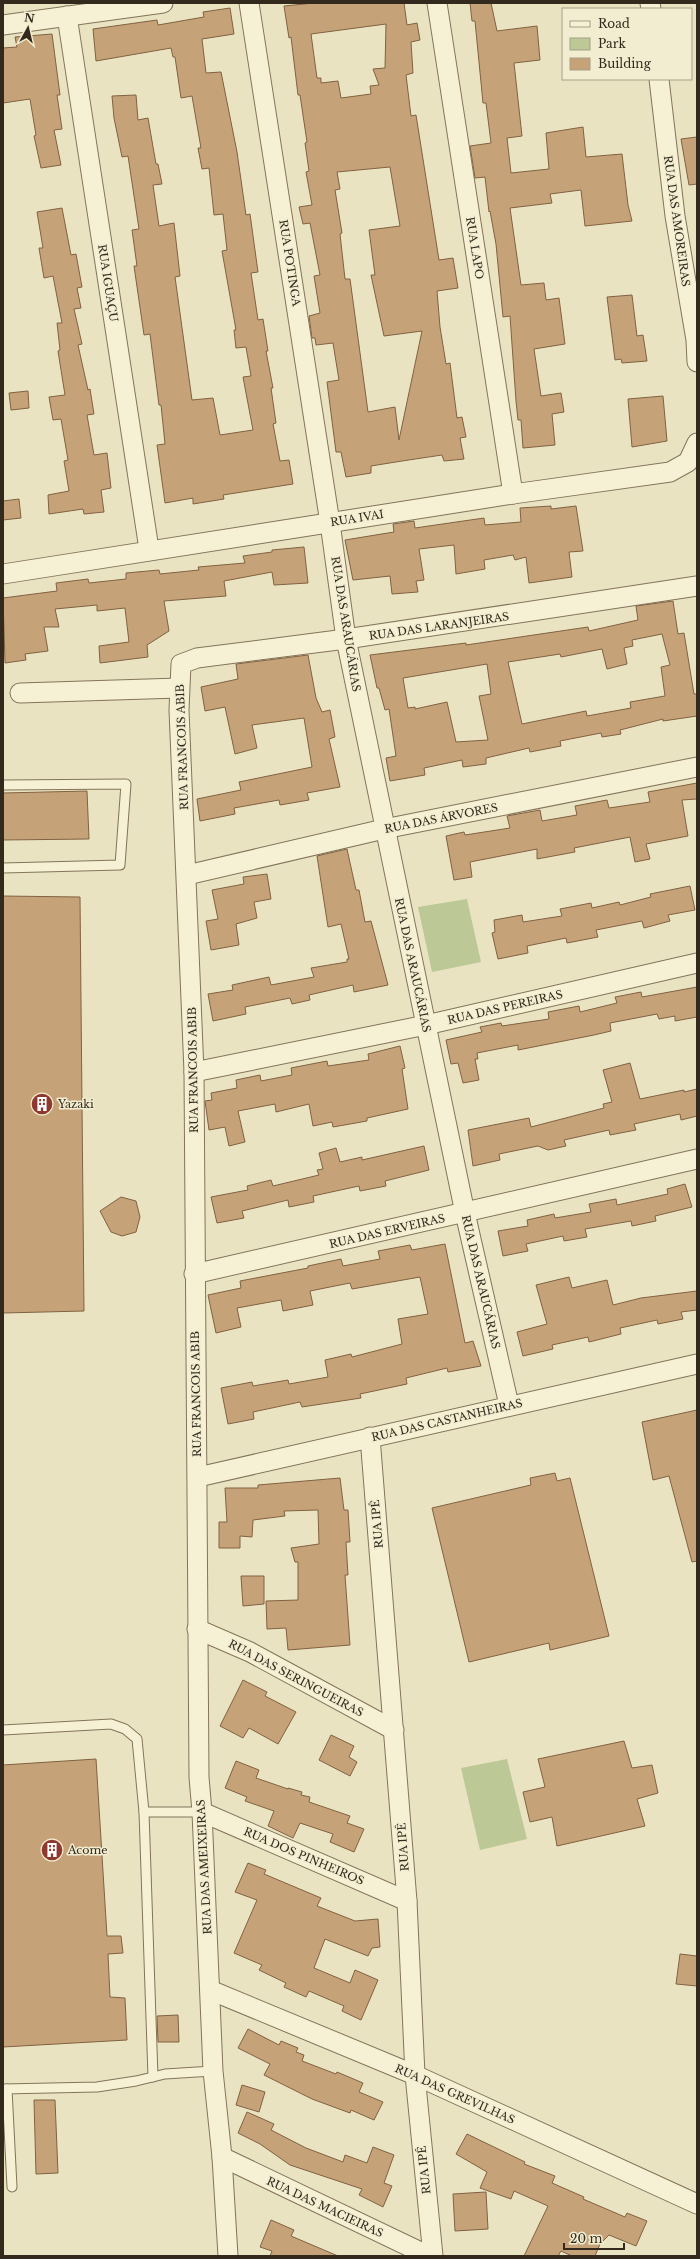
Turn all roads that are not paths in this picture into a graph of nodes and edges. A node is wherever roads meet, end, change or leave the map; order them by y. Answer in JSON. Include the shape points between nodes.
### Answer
{"nodes":[{"id":1,"x":164,"y":3,"type":"edge"},
{"id":2,"x":249,"y":3,"type":"edge"},
{"id":3,"x":437,"y":3,"type":"edge"},
{"id":4,"x":67,"y":16,"type":"junction"},
{"id":5,"x":3,"y":26,"type":"edge"},
{"id":6,"x":659,"y":80,"type":"edge"},
{"id":7,"x":696,"y":340,"type":"edge"},
{"id":8,"x":697,"y":362,"type":"edge"},
{"id":9,"x":697,"y":443,"type":"edge"},
{"id":10,"x":513,"y":494,"type":"junction"},
{"id":11,"x":330,"y":523,"type":"junction"},
{"id":12,"x":149,"y":550,"type":"junction"},
{"id":13,"x":3,"y":574,"type":"edge"},
{"id":14,"x":697,"y":586,"type":"edge"},
{"id":15,"x":346,"y":639,"type":"junction"},
{"id":16,"x":182,"y":664,"type":"joint"},
{"id":17,"x":179,"y":688,"type":"junction"},
{"id":18,"x":20,"y":693,"type":"dead end"},
{"id":19,"x":697,"y":767,"type":"edge"},
{"id":20,"x":3,"y":785,"type":"edge"},
{"id":21,"x":384,"y":829,"type":"junction"},
{"id":22,"x":3,"y":868,"type":"edge"},
{"id":23,"x":187,"y":875,"type":"junction"},
{"id":24,"x":697,"y":963,"type":"edge"},
{"id":25,"x":426,"y":1025,"type":"junction"},
{"id":26,"x":194,"y":1072,"type":"junction"},
{"id":27,"x":697,"y":1160,"type":"edge"},
{"id":28,"x":465,"y":1213,"type":"junction"},
{"id":29,"x":194,"y":1274,"type":"junction"},
{"id":30,"x":697,"y":1364,"type":"edge"},
{"id":31,"x":509,"y":1406,"type":"junction"},
{"id":32,"x":370,"y":1437,"type":"junction"},
{"id":33,"x":198,"y":1477,"type":"junction"},
{"id":34,"x":197,"y":1629,"type":"junction"},
{"id":35,"x":3,"y":1730,"type":"edge"},
{"id":36,"x":394,"y":1730,"type":"junction"},
{"id":37,"x":144,"y":1812,"type":"junction"},
{"id":38,"x":202,"y":1812,"type":"junction"},
{"id":39,"x":406,"y":1901,"type":"junction"},
{"id":40,"x":210,"y":1990,"type":"junction"},
{"id":41,"x":213,"y":2071,"type":"junction"},
{"id":42,"x":415,"y":2075,"type":"junction"},
{"id":43,"x":153,"y":2077,"type":"junction"},
{"id":44,"x":5,"y":2089,"type":"edge"},
{"id":45,"x":222,"y":2157,"type":"junction"},
{"id":46,"x":12,"y":2187,"type":"dead end"},
{"id":47,"x":697,"y":2204,"type":"edge"},
{"id":48,"x":228,"y":2256,"type":"edge"},
{"id":49,"x":429,"y":2256,"type":"edge"},
{"id":50,"x":433,"y":2256,"type":"edge"}],
"edges":[{"from":1,"to":4,"type":"street"},
{"from":2,"to":11,"type":"street","name":"RUA POTINGA"},
{"from":3,"to":10,"type":"street","name":"RUA LAPO"},
{"from":4,"to":5,"type":"street"},
{"from":4,"to":12,"type":"street","name":"RUA IGUAÇU"},
{"from":6,"to":7,"type":"street","name":"RUA DAS AMOREIRAS","via":[[676,224]]},
{"from":7,"to":8,"type":"street","name":"RUA DAS AMOREIRAS"},
{"from":9,"to":10,"type":"street","name":"RUA IVAI","via":[[688,462],[670,472]]},
{"from":10,"to":11,"type":"street","name":"RUA IVAI"},
{"from":11,"to":12,"type":"street","name":"RUA IVAI"},
{"from":11,"to":15,"type":"street","name":"RUA DAS ARAUCÁRIAS"},
{"from":12,"to":13,"type":"street","name":"RUA IVAI"},
{"from":14,"to":15,"type":"street","name":"RUA DAS LARANJEIRAS"},
{"from":15,"to":16,"type":"street","name":"RUA DAS LARANJEIRAS","via":[[197,658]]},
{"from":15,"to":21,"type":"street","name":"RUA DAS ARAUCÁRIAS"},
{"from":16,"to":17,"type":"street","name":"RUA FRANCOIS ABIB"},
{"from":17,"to":18,"type":"street"},
{"from":17,"to":23,"type":"street","name":"RUA FRANCOIS ABIB"},
{"from":19,"to":21,"type":"street","name":"RUA DAS ÁRVORES"},
{"from":20,"to":22,"type":"lane","via":[[126,784],[120,865]]},
{"from":21,"to":23,"type":"street","name":"RUA DAS ÁRVORES"},
{"from":21,"to":25,"type":"street","name":"RUA DAS ARAUCÁRIAS"},
{"from":23,"to":26,"type":"street","name":"RUA FRANCOIS ABIB"},
{"from":24,"to":25,"type":"street","name":"RUA DAS PEREIRAS"},
{"from":25,"to":26,"type":"street","name":"RUA DAS PEREIRAS"},
{"from":25,"to":28,"type":"street","name":"RUA DAS ARAUCÁRIAS"},
{"from":26,"to":29,"type":"street","name":"RUA FRANCOIS ABIB"},
{"from":27,"to":28,"type":"street","name":"RUA DAS ERVEIRAS"},
{"from":28,"to":29,"type":"street","name":"RUA DAS ERVEIRAS"},
{"from":28,"to":31,"type":"street","name":"RUA DAS ARAUCÁRIAS"},
{"from":29,"to":33,"type":"street","name":"RUA FRANCOIS ABIB"},
{"from":30,"to":31,"type":"street","name":"RUA DAS CASTANHEIRAS"},
{"from":31,"to":32,"type":"street","name":"RUA DAS CASTANHEIRAS"},
{"from":32,"to":33,"type":"street","name":"RUA DAS CASTANHEIRAS"},
{"from":32,"to":36,"type":"street","name":"RUA IPÊ"},
{"from":33,"to":34,"type":"street","name":"RUA DAS AMEIXEIRAS"},
{"from":34,"to":36,"type":"street","name":"RUA DAS SERINGUEIRAS","via":[[250,1652]]},
{"from":34,"to":38,"type":"street","name":"RUA DAS AMEIXEIRAS","via":[[199,1777]]},
{"from":35,"to":37,"type":"lane","via":[[111,1724],[126,1729],[137,1739]]},
{"from":36,"to":39,"type":"street","name":"RUA IPÊ"},
{"from":37,"to":38,"type":"lane"},
{"from":37,"to":43,"type":"lane"},
{"from":38,"to":39,"type":"street","name":"RUA DOS PINHEIROS"},
{"from":38,"to":40,"type":"street","name":"RUA DAS AMEIXEIRAS"},
{"from":39,"to":42,"type":"street","name":"RUA IPÊ"},
{"from":40,"to":41,"type":"street","name":"RUA DAS AMEIXEIRAS"},
{"from":40,"to":42,"type":"street","name":"RUA DAS GREVILHAS"},
{"from":41,"to":43,"type":"lane"},
{"from":41,"to":45,"type":"street","name":"RUA DAS AMEIXEIRAS"},
{"from":42,"to":47,"type":"street","name":"RUA DAS GREVILHAS"},
{"from":42,"to":50,"type":"street","name":"RUA IPÊ"},
{"from":43,"to":44,"type":"lane","via":[[97,2086]]},
{"from":44,"to":46,"type":"lane"},
{"from":45,"to":48,"type":"street","name":"RUA DAS AMEIXEIRAS"},
{"from":45,"to":49,"type":"street","name":"RUA DAS MACIEIRAS"}]}
